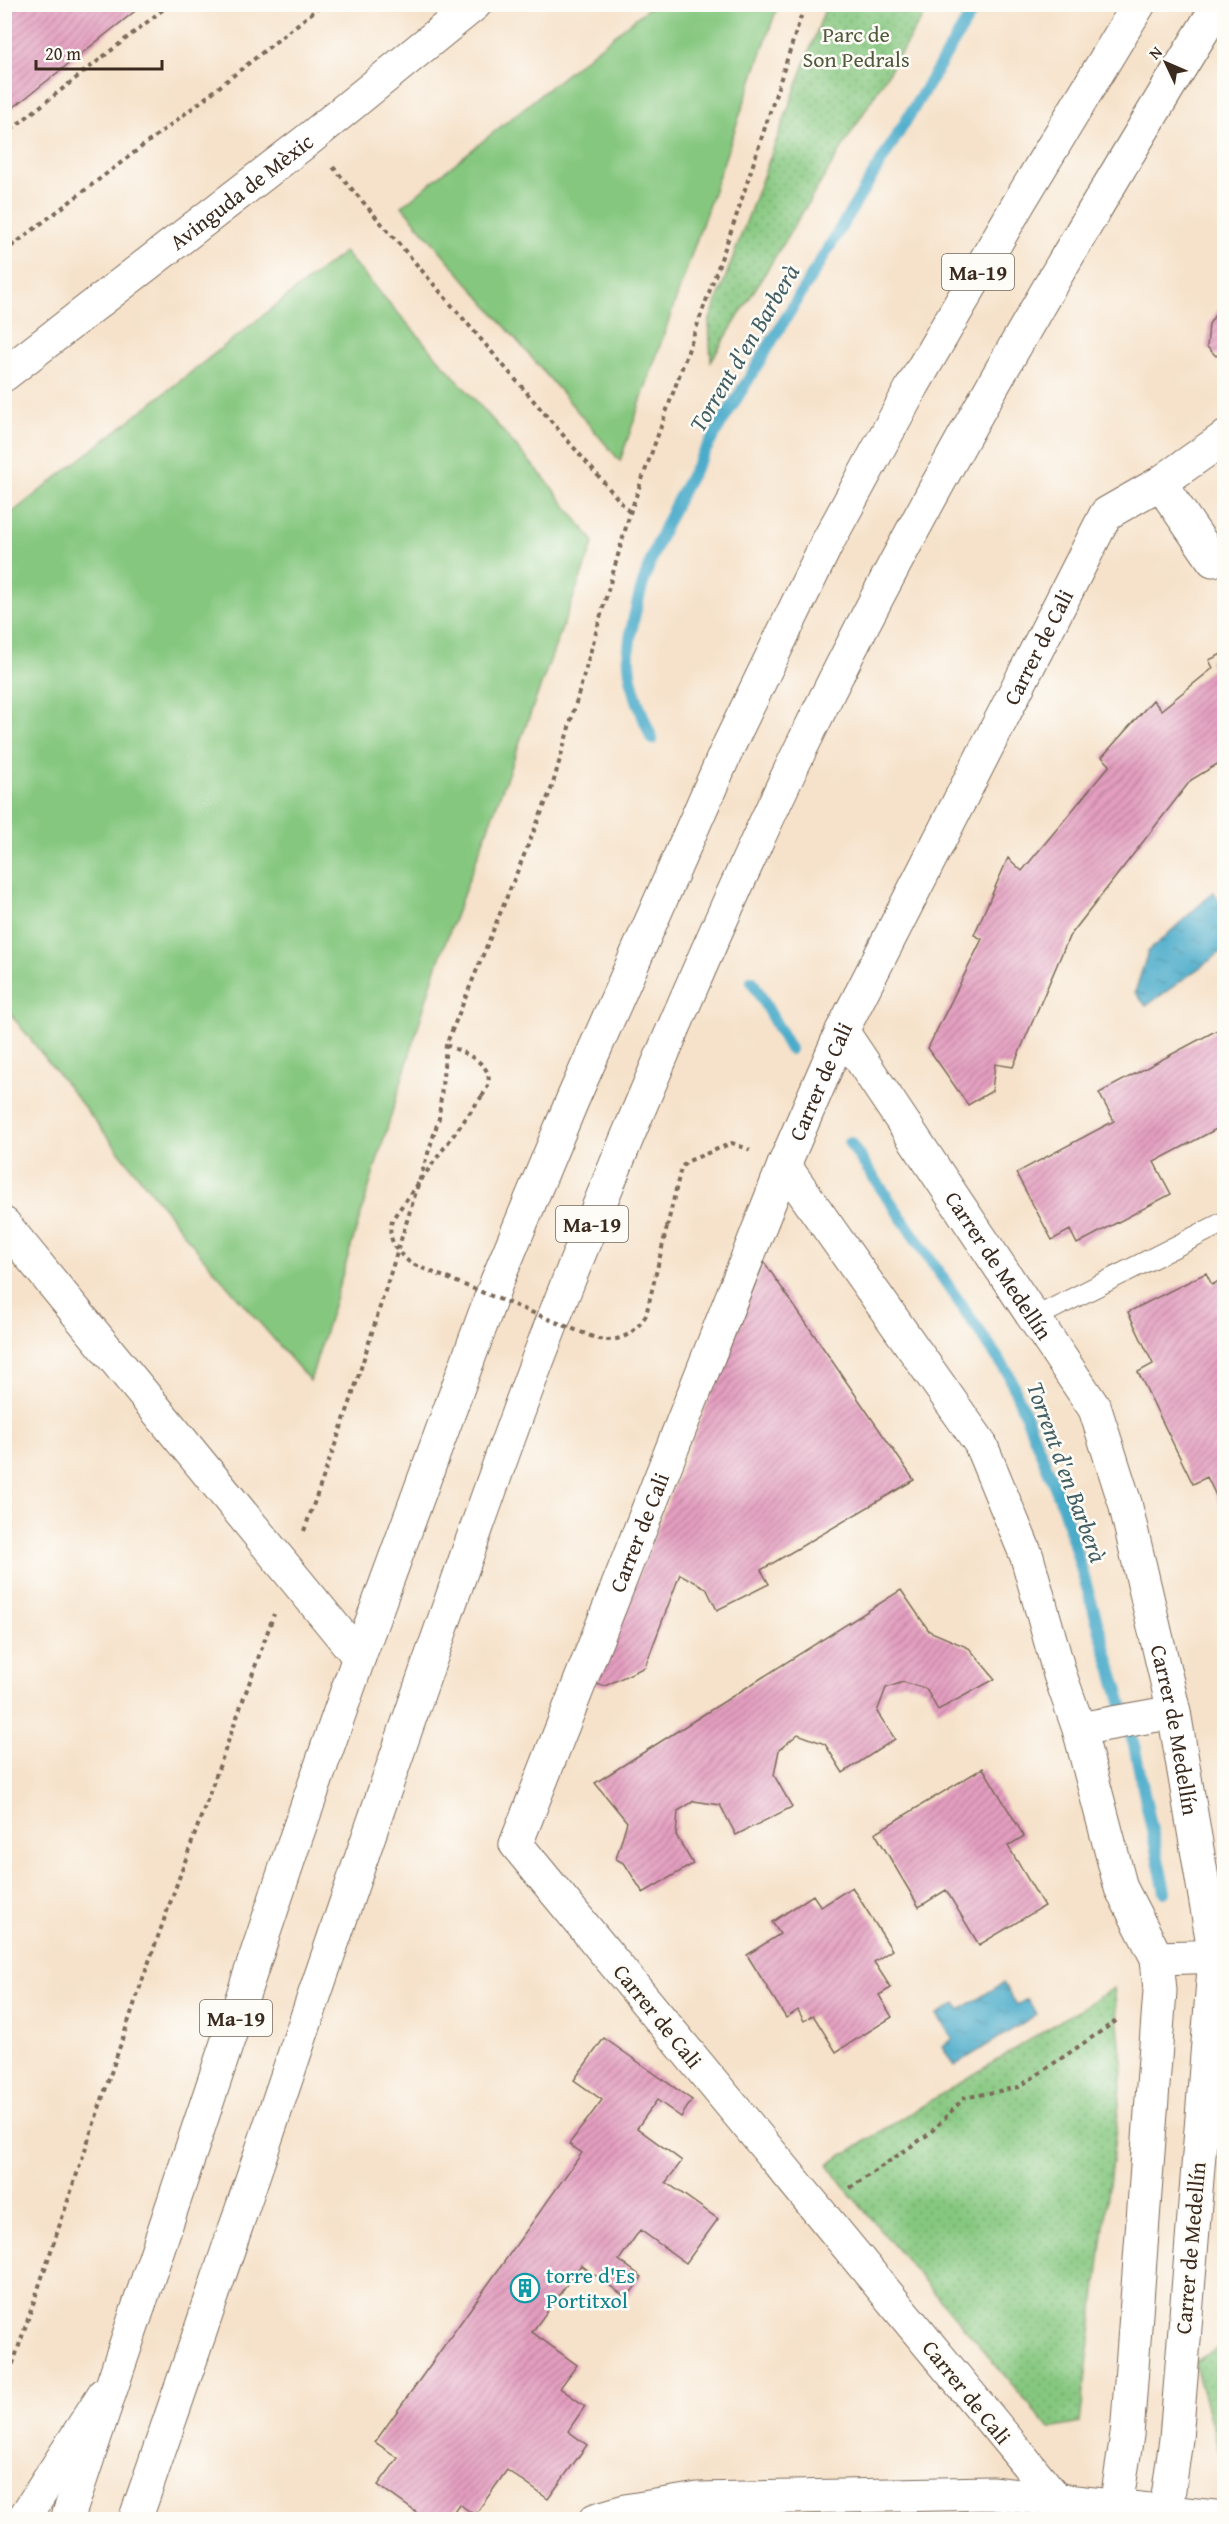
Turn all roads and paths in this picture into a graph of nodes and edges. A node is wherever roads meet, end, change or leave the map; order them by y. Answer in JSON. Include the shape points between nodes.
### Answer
{"nodes":[{"id":1,"x":170,"y":4,"type":"edge"},
{"id":2,"x":323,"y":4,"type":"edge"},
{"id":3,"x":475,"y":4,"type":"edge"},
{"id":4,"x":805,"y":4,"type":"edge"},
{"id":5,"x":1139,"y":4,"type":"edge"},
{"id":6,"x":1219,"y":4,"type":"edge"},
{"id":7,"x":4,"y":135,"type":"edge"},
{"id":8,"x":309,"y":139,"type":"junction"},
{"id":9,"x":4,"y":252,"type":"edge"},
{"id":10,"x":4,"y":375,"type":"edge"},
{"id":11,"x":1224,"y":438,"type":"edge"},
{"id":12,"x":1160,"y":483,"type":"junction"},
{"id":13,"x":630,"y":513,"type":"junction"},
{"id":14,"x":1224,"y":553,"type":"edge"},
{"id":15,"x":842,"y":1030,"type":"junction"},
{"id":16,"x":446,"y":1045,"type":"junction"},
{"id":17,"x":784,"y":1165,"type":"junction"},
{"id":18,"x":1224,"y":1222,"type":"edge"},
{"id":19,"x":4,"y":1224,"type":"edge"},
{"id":20,"x":1034,"y":1318,"type":"junction"},
{"id":21,"x":289,"y":1571,"type":"junction"},
{"id":22,"x":359,"y":1657,"type":"junction"},
{"id":23,"x":1174,"y":1712,"type":"junction"},
{"id":24,"x":1080,"y":1729,"type":"junction"},
{"id":25,"x":1220,"y":1956,"type":"edge"},
{"id":26,"x":1157,"y":1958,"type":"junction"},
{"id":27,"x":1160,"y":1990,"type":"junction"},
{"id":28,"x":817,"y":2210,"type":"junction"},
{"id":29,"x":113,"y":2380,"type":"junction"},
{"id":30,"x":4,"y":2390,"type":"edge"},
{"id":31,"x":1056,"y":2499,"type":"junction"},
{"id":32,"x":1116,"y":2506,"type":"junction"},
{"id":33,"x":1160,"y":2511,"type":"junction"},
{"id":34,"x":1224,"y":2518,"type":"edge"},
{"id":35,"x":23,"y":2520,"type":"edge"},
{"id":36,"x":67,"y":2520,"type":"edge"},
{"id":37,"x":135,"y":2520,"type":"edge"},
{"id":38,"x":595,"y":2520,"type":"edge"}],
"edges":[{"from":1,"to":7,"type":"path"},
{"from":2,"to":9,"type":"path"},
{"from":3,"to":8,"type":"main road","name":"Avinguda de Mèxic"},
{"from":4,"to":13,"type":"path","via":[[735,220]]},
{"from":5,"to":22,"type":"main road","number":"Ma-19","via":[[912,387],[826,545],[734,735],[497,1281]]},
{"from":6,"to":37,"type":"main road","number":"Ma-19","via":[[1009,356],[888,578],[800,751],[637,1116],[566,1288],[486,1500]]},
{"from":8,"to":10,"type":"main road","name":"Avinguda de Mèxic"},
{"from":8,"to":13,"type":"path"},
{"from":11,"to":12,"type":"main road","name":"Carrer de Cali"},
{"from":12,"to":14,"type":"main road","via":[[1213,560]]},
{"from":12,"to":15,"type":"main road","name":"Carrer de Cali","via":[[1106,514]]},
{"from":13,"to":16,"type":"path","via":[[552,786]]},
{"from":15,"to":17,"type":"main road","name":"Carrer de Cali"},
{"from":15,"to":20,"type":"main road","name":"Carrer de Medellín"},
{"from":16,"to":17,"type":"path","bridge":true,"via":[[480,1061],[488,1081],[482,1096],[393,1218],[390,1231],[395,1250],[412,1264],[598,1339],[618,1340],[646,1315],[681,1168],[686,1162],[732,1143]]},
{"from":16,"to":21,"type":"path","via":[[439,1118],[350,1403]]},
{"from":17,"to":24,"type":"main road","via":[[980,1443],[1027,1557],[1060,1675]]},
{"from":17,"to":28,"type":"main road","name":"Carrer de Cali","via":[[516,1844]]},
{"from":18,"to":20,"type":"lane"},
{"from":19,"to":21,"type":"main road"},
{"from":20,"to":23,"type":"main road","name":"Carrer de Medellín","via":[[1095,1408],[1125,1503]]},
{"from":21,"to":22,"type":"main road"},
{"from":21,"to":30,"type":"path","via":[[142,1981]]},
{"from":22,"to":29,"type":"main road","number":"Ma-19"},
{"from":23,"to":24,"type":"main road"},
{"from":23,"to":25,"type":"main road","name":"Carrer de Medellín"},
{"from":24,"to":26,"type":"main road","via":[[1121,1888]]},
{"from":25,"to":26,"type":"main road"},
{"from":25,"to":33,"type":"main road","name":"Carrer de Medellín","via":[[1176,2439]]},
{"from":26,"to":27,"type":"main road"},
{"from":27,"to":28,"type":"path","via":[[1019,2087],[964,2098],[929,2134]]},
{"from":27,"to":32,"type":"main road","via":[[1127,2435]]},
{"from":28,"to":31,"type":"main road","name":"Carrer de Cali"},
{"from":29,"to":35,"type":"main road"},
{"from":29,"to":36,"type":"main road","number":"Ma-19"},
{"from":31,"to":32,"type":"main road"},
{"from":31,"to":38,"type":"main road","via":[[991,2493],[698,2499]]},
{"from":32,"to":33,"type":"main road"},
{"from":33,"to":34,"type":"main road"}]}
